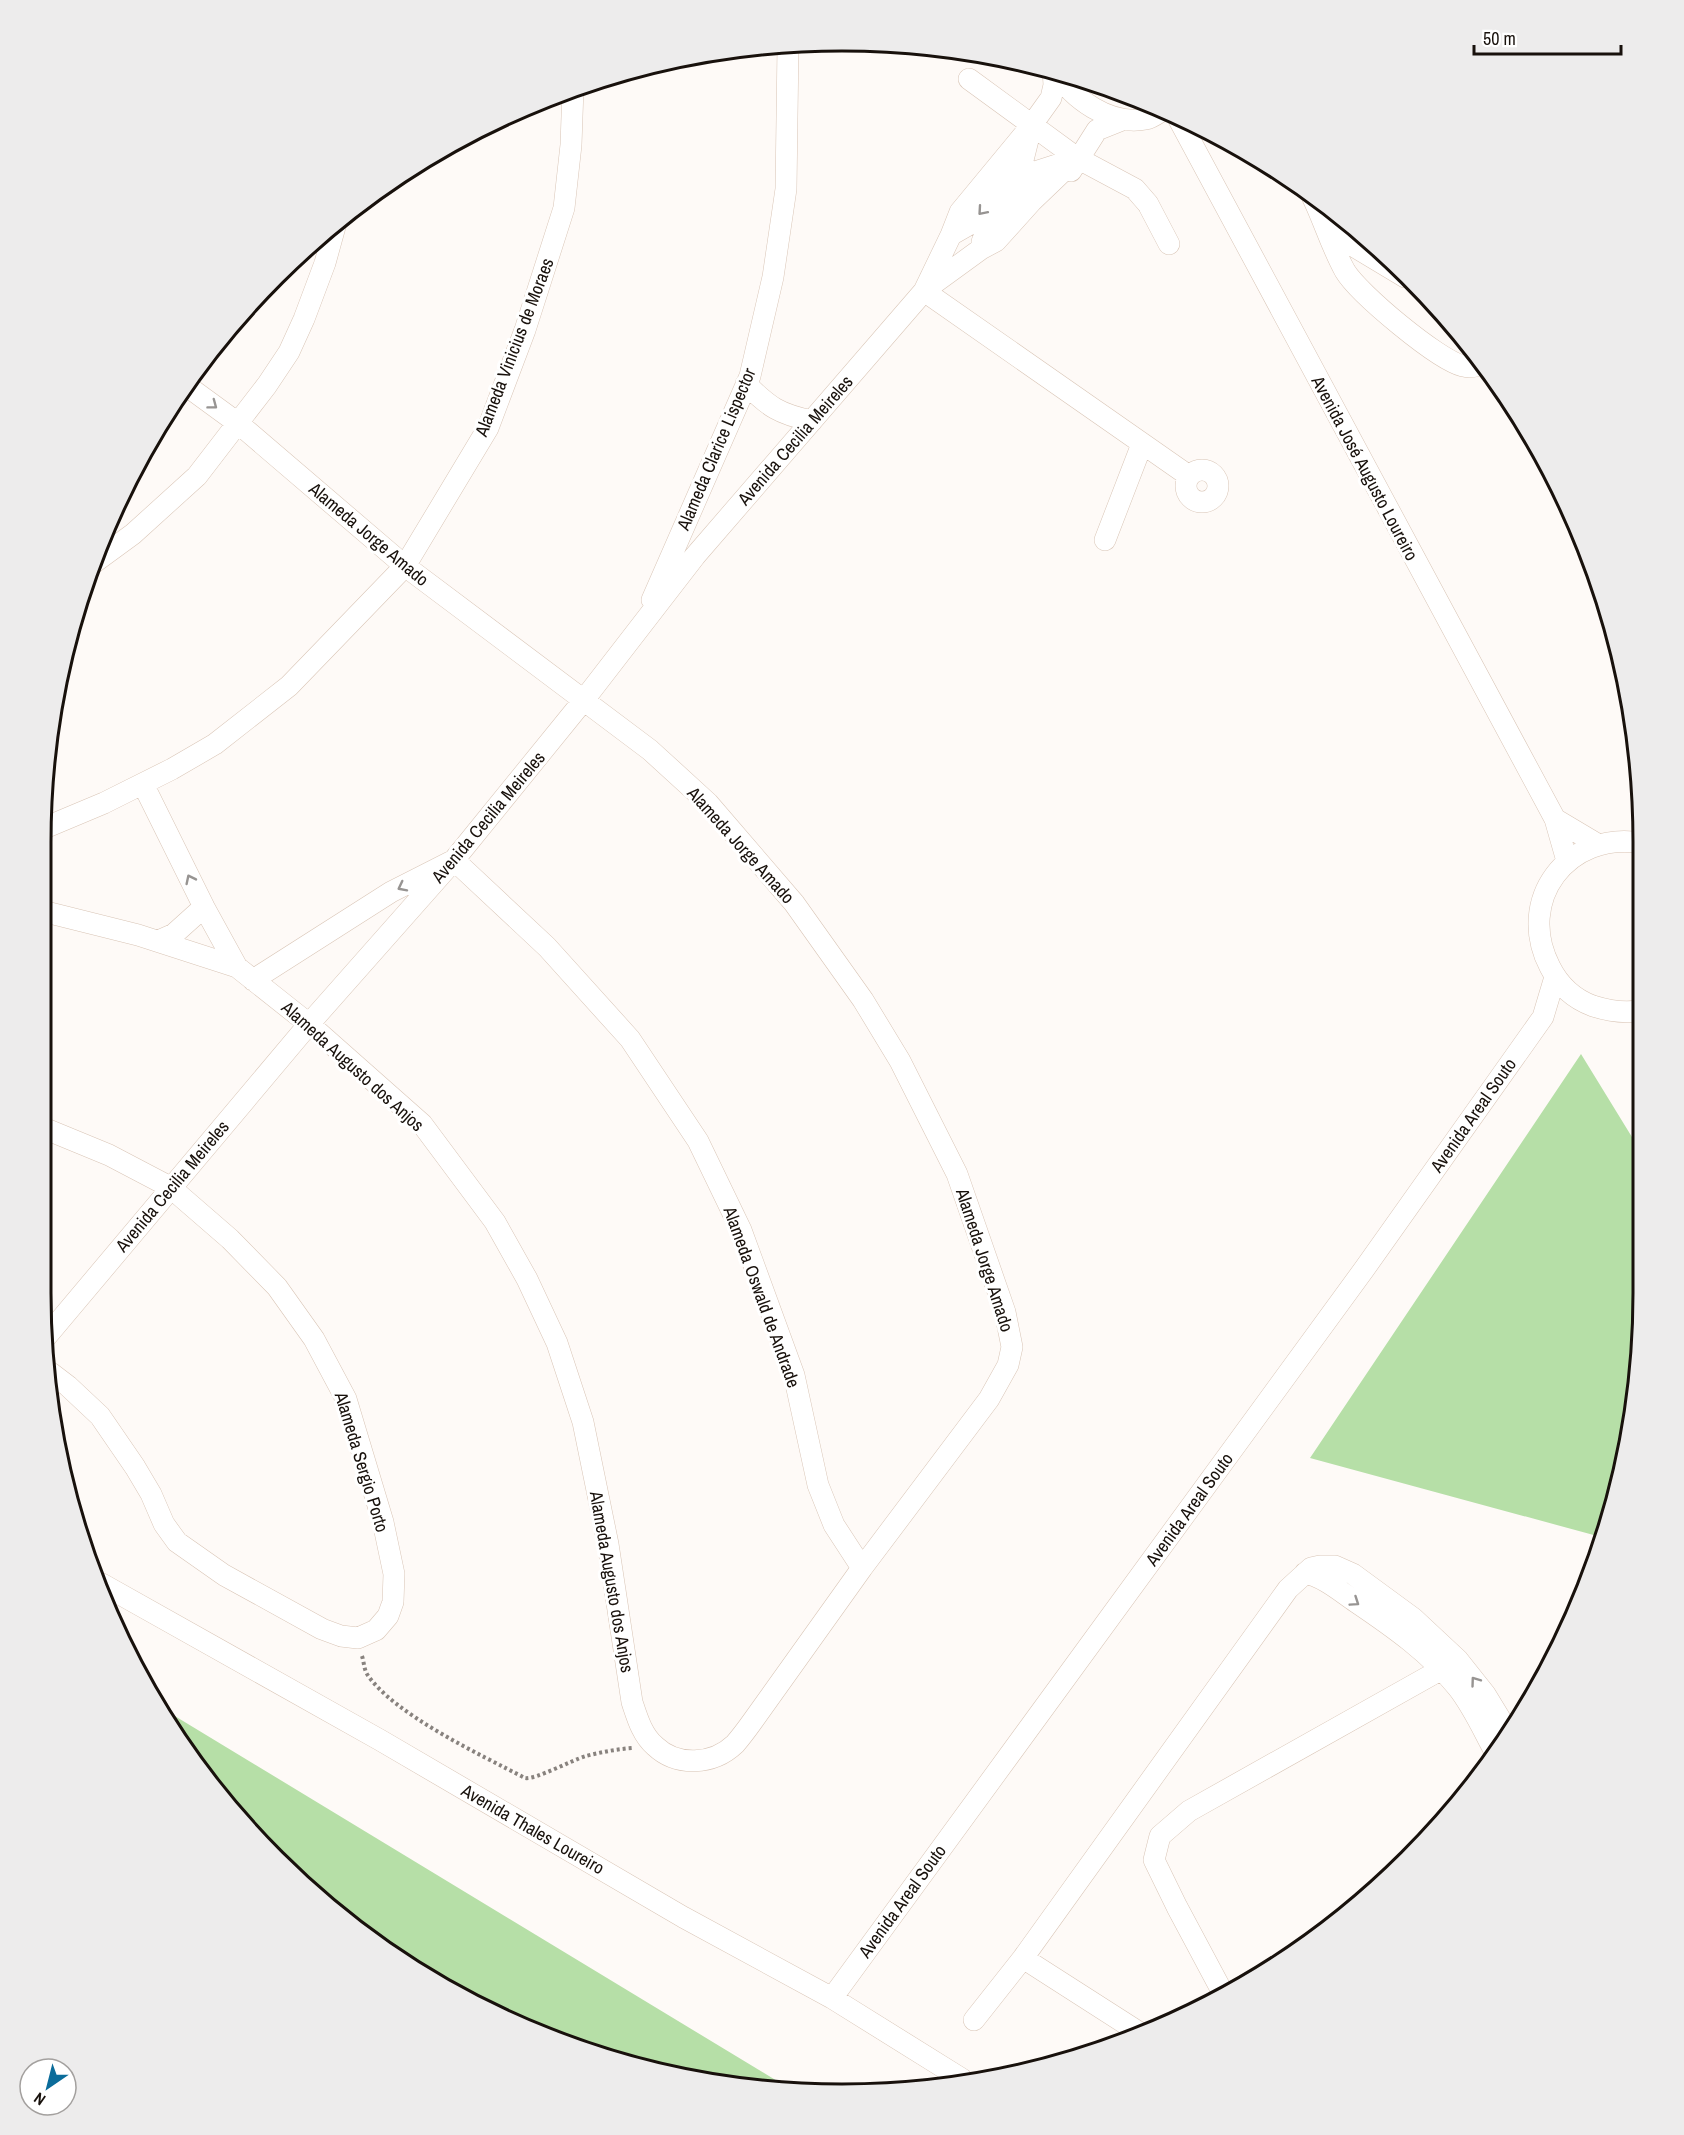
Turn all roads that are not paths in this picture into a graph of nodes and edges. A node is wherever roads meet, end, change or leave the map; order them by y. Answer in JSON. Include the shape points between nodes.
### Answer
{"nodes":[{"id":1,"x":788,"y":53,"type":"edge"},
{"id":2,"x":969,"y":79,"type":"dead end"},
{"id":3,"x":1054,"y":80,"type":"edge"},
{"id":4,"x":1065,"y":84,"type":"edge"},
{"id":5,"x":573,"y":99,"type":"edge"},
{"id":6,"x":1155,"y":115,"type":"edge"},
{"id":7,"x":1122,"y":120,"type":"junction"},
{"id":8,"x":1031,"y":126,"type":"junction"},
{"id":9,"x":1184,"y":129,"type":"edge"},
{"id":10,"x":1077,"y":158,"type":"junction"},
{"id":11,"x":1014,"y":186,"type":"junction"},
{"id":12,"x":1320,"y":211,"type":"edge"},
{"id":13,"x":1324,"y":219,"type":"junction"},
{"id":14,"x":332,"y":237,"type":"edge"},
{"id":15,"x":1169,"y":244,"type":"dead end"},
{"id":16,"x":981,"y":249,"type":"junction"},
{"id":17,"x":1378,"y":261,"type":"edge"},
{"id":18,"x":924,"y":291,"type":"junction"},
{"id":19,"x":1475,"y":367,"type":"edge"},
{"id":20,"x":746,"y":384,"type":"junction"},
{"id":21,"x":193,"y":390,"type":"edge"},
{"id":22,"x":812,"y":421,"type":"junction"},
{"id":23,"x":239,"y":424,"type":"junction"},
{"id":24,"x":1142,"y":444,"type":"junction"},
{"id":25,"x":1189,"y":476,"type":"dead end"},
{"id":26,"x":1106,"y":540,"type":"dead end"},
{"id":27,"x":105,"y":554,"type":"edge"},
{"id":28,"x":405,"y":566,"type":"junction"},
{"id":29,"x":638,"y":630,"type":"junction"},
{"id":30,"x":583,"y":701,"type":"junction"},
{"id":31,"x":143,"y":784,"type":"junction"},
{"id":32,"x":1555,"y":819,"type":"junction"},
{"id":33,"x":52,"y":825,"type":"edge"},
{"id":34,"x":1633,"y":841,"type":"edge"},
{"id":35,"x":1597,"y":844,"type":"junction"},
{"id":36,"x":454,"y":860,"type":"junction"},
{"id":37,"x":1567,"y":861,"type":"junction"},
{"id":38,"x":204,"y":907,"type":"junction"},
{"id":39,"x":51,"y":913,"type":"edge"},
{"id":40,"x":158,"y":941,"type":"junction"},
{"id":41,"x":245,"y":974,"type":"junction"},
{"id":42,"x":1555,"y":977,"type":"junction"},
{"id":43,"x":1578,"y":998,"type":"junction"},
{"id":44,"x":1633,"y":1012,"type":"edge"},
{"id":45,"x":1543,"y":1017,"type":"junction"},
{"id":46,"x":309,"y":1024,"type":"junction"},
{"id":47,"x":51,"y":1132,"type":"edge"},
{"id":48,"x":170,"y":1187,"type":"junction"},
{"id":49,"x":52,"y":1329,"type":"edge"},
{"id":50,"x":56,"y":1377,"type":"edge"},
{"id":51,"x":862,"y":1568,"type":"junction"},
{"id":52,"x":108,"y":1587,"type":"edge"},
{"id":53,"x":1449,"y":1664,"type":"junction"},
{"id":54,"x":1504,"y":1725,"type":"edge"},
{"id":55,"x":1491,"y":1745,"type":"edge"},
{"id":56,"x":1023,"y":1958,"type":"junction"},
{"id":57,"x":1220,"y":1987,"type":"edge"},
{"id":58,"x":832,"y":1998,"type":"junction"},
{"id":59,"x":974,"y":2020,"type":"dead end"},
{"id":60,"x":1133,"y":2028,"type":"edge"},
{"id":61,"x":956,"y":2075,"type":"edge"}],
"edges":[{"from":1,"to":20,"type":"street","name":"Alameda Clarice Lispector","via":[[786,189],[773,277]]},
{"from":2,"to":8,"type":"street"},
{"from":3,"to":8,"type":"street","via":[[1051,98]]},
{"from":4,"to":7,"type":"street","via":[[1092,106]]},
{"from":5,"to":28,"type":"street","name":"Alameda Vinicius de Moraes","via":[[564,208],[525,330],[488,428]]},
{"from":6,"to":7,"type":"street"},
{"from":7,"to":10,"type":"street","via":[[1097,130]]},
{"from":8,"to":10,"type":"street"},
{"from":8,"to":11,"type":"street"},
{"from":9,"to":32,"type":"street","name":"Avenida José Augusto Loureiro"},
{"from":10,"to":11,"type":"street","via":[[1035,172]]},
{"from":10,"to":11,"type":"street","via":[[1058,195]]},
{"from":10,"to":15,"type":"street","via":[[1135,189],[1148,204]]},
{"from":16,"to":11,"type":"street","name":"Avenida Cecilia Meireles","one_way":true,"via":[[986,232]]},
{"from":11,"to":16,"type":"street","name":"Avenida Cecilia Meireles","via":[[1005,247]]},
{"from":11,"to":18,"type":"street","name":"Avenida Cecilia Meireles","via":[[960,212]]},
{"from":12,"to":13,"type":"street"},
{"from":13,"to":17,"type":"street","via":[[1345,241]]},
{"from":13,"to":19,"type":"street","via":[[1345,271],[1357,286],[1445,358]]},
{"from":14,"to":23,"type":"street","via":[[289,352]]},
{"from":16,"to":18,"type":"street","name":"Avenida Cecilia Meireles"},
{"from":18,"to":22,"type":"street","name":"Avenida Cecilia Meireles"},
{"from":18,"to":24,"type":"street"},
{"from":20,"to":22,"type":"street","via":[[771,407]]},
{"from":20,"to":29,"type":"street","name":"Alameda Clarice Lispector"},
{"from":21,"to":23,"type":"street","name":"Alameda Jorge Amado","one_way":true},
{"from":22,"to":29,"type":"street","name":"Avenida Cecilia Meireles","via":[[695,556]]},
{"from":23,"to":27,"type":"street","via":[[197,476]]},
{"from":23,"to":28,"type":"street","name":"Alameda Jorge Amado"},
{"from":24,"to":25,"type":"street"},
{"from":24,"to":26,"type":"street"},
{"from":28,"to":30,"type":"street","name":"Alameda Jorge Amado"},
{"from":28,"to":31,"type":"street","name":"Alameda Vinicius de Moraes","via":[[288,686],[215,744]]},
{"from":29,"to":30,"type":"street","name":"Avenida Cecilia Meireles"},
{"from":30,"to":36,"type":"street","name":"Avenida Cecilia Meireles"},
{"from":30,"to":51,"type":"street","name":"Alameda Jorge Amado","via":[[650,750],[708,803],[794,903],[863,1000],[900,1061],[957,1174],[1005,1312],[1012,1347],[1008,1365],[989,1399]]},
{"from":31,"to":33,"type":"street","name":"Alameda Vinicius de Moraes"},
{"from":38,"to":31,"type":"street","name":"Alameda Augusto dos Anjos","one_way":true},
{"from":32,"to":35,"type":"street"},
{"from":32,"to":37,"type":"street","name":"Avenida José Augusto Loureiro"},
{"from":34,"to":35,"type":"street"},
{"from":35,"to":37,"type":"street"},
{"from":36,"to":41,"type":"street","one_way":true},
{"from":36,"to":46,"type":"street","name":"Avenida Cecilia Meireles"},
{"from":36,"to":51,"type":"street","name":"Alameda Oswald de Andrade","via":[[547,947],[630,1040],[698,1141],[741,1230],[794,1375],[818,1485],[834,1525]]},
{"from":37,"to":42,"type":"street","via":[[1551,881],[1541,904],[1538,929],[1543,954]]},
{"from":38,"to":40,"type":"street","via":[[179,930]]},
{"from":38,"to":41,"type":"street","name":"Alameda Augusto dos Anjos"},
{"from":39,"to":40,"type":"street","name":"Alameda Augusto dos Anjos"},
{"from":40,"to":41,"type":"street","name":"Alameda Augusto dos Anjos"},
{"from":41,"to":46,"type":"street","name":"Alameda Augusto dos Anjos"},
{"from":42,"to":43,"type":"street"},
{"from":42,"to":45,"type":"street","name":"Avenida Areal Souto"},
{"from":43,"to":44,"type":"street","via":[[1613,1011]]},
{"from":43,"to":45,"type":"street","name":"Avenida Areal Souto"},
{"from":45,"to":58,"type":"street","name":"Avenida Areal Souto"},
{"from":46,"to":48,"type":"street","name":"Avenida Cecilia Meireles"},
{"from":46,"to":51,"type":"street","name":"Alameda Augusto dos Anjos","via":[[422,1124],[495,1222],[527,1279],[557,1343],[583,1422],[608,1544],[632,1702],[640,1726],[654,1746],[684,1761],[702,1760],[734,1745]]},
{"from":47,"to":48,"type":"street","name":"Alameda Sergio Porto","via":[[110,1155]]},
{"from":48,"to":49,"type":"street","name":"Avenida Cecilia Meireles"},
{"from":48,"to":50,"type":"street","name":"Alameda Sergio Porto","via":[[230,1239],[276,1287],[314,1339],[346,1398],[383,1522],[394,1574],[388,1616],[376,1630],[358,1638],[341,1636],[224,1575],[177,1542],[135,1467],[100,1416]]},
{"from":52,"to":58,"type":"street","name":"Avenida Thales Loureiro","via":[[683,1917]]},
{"from":54,"to":53,"type":"street","one_way":true,"via":[[1485,1695]]},
{"from":53,"to":55,"type":"street","via":[[1457,1687]]},
{"from":53,"to":56,"type":"street","via":[[1325,1581],[1305,1573],[1288,1588]]},
{"from":53,"to":57,"type":"street","via":[[1189,1811],[1161,1836],[1154,1860]]},
{"from":56,"to":59,"type":"street"},
{"from":56,"to":60,"type":"street"},
{"from":58,"to":61,"type":"street","name":"Avenida Thales Loureiro"}]}
